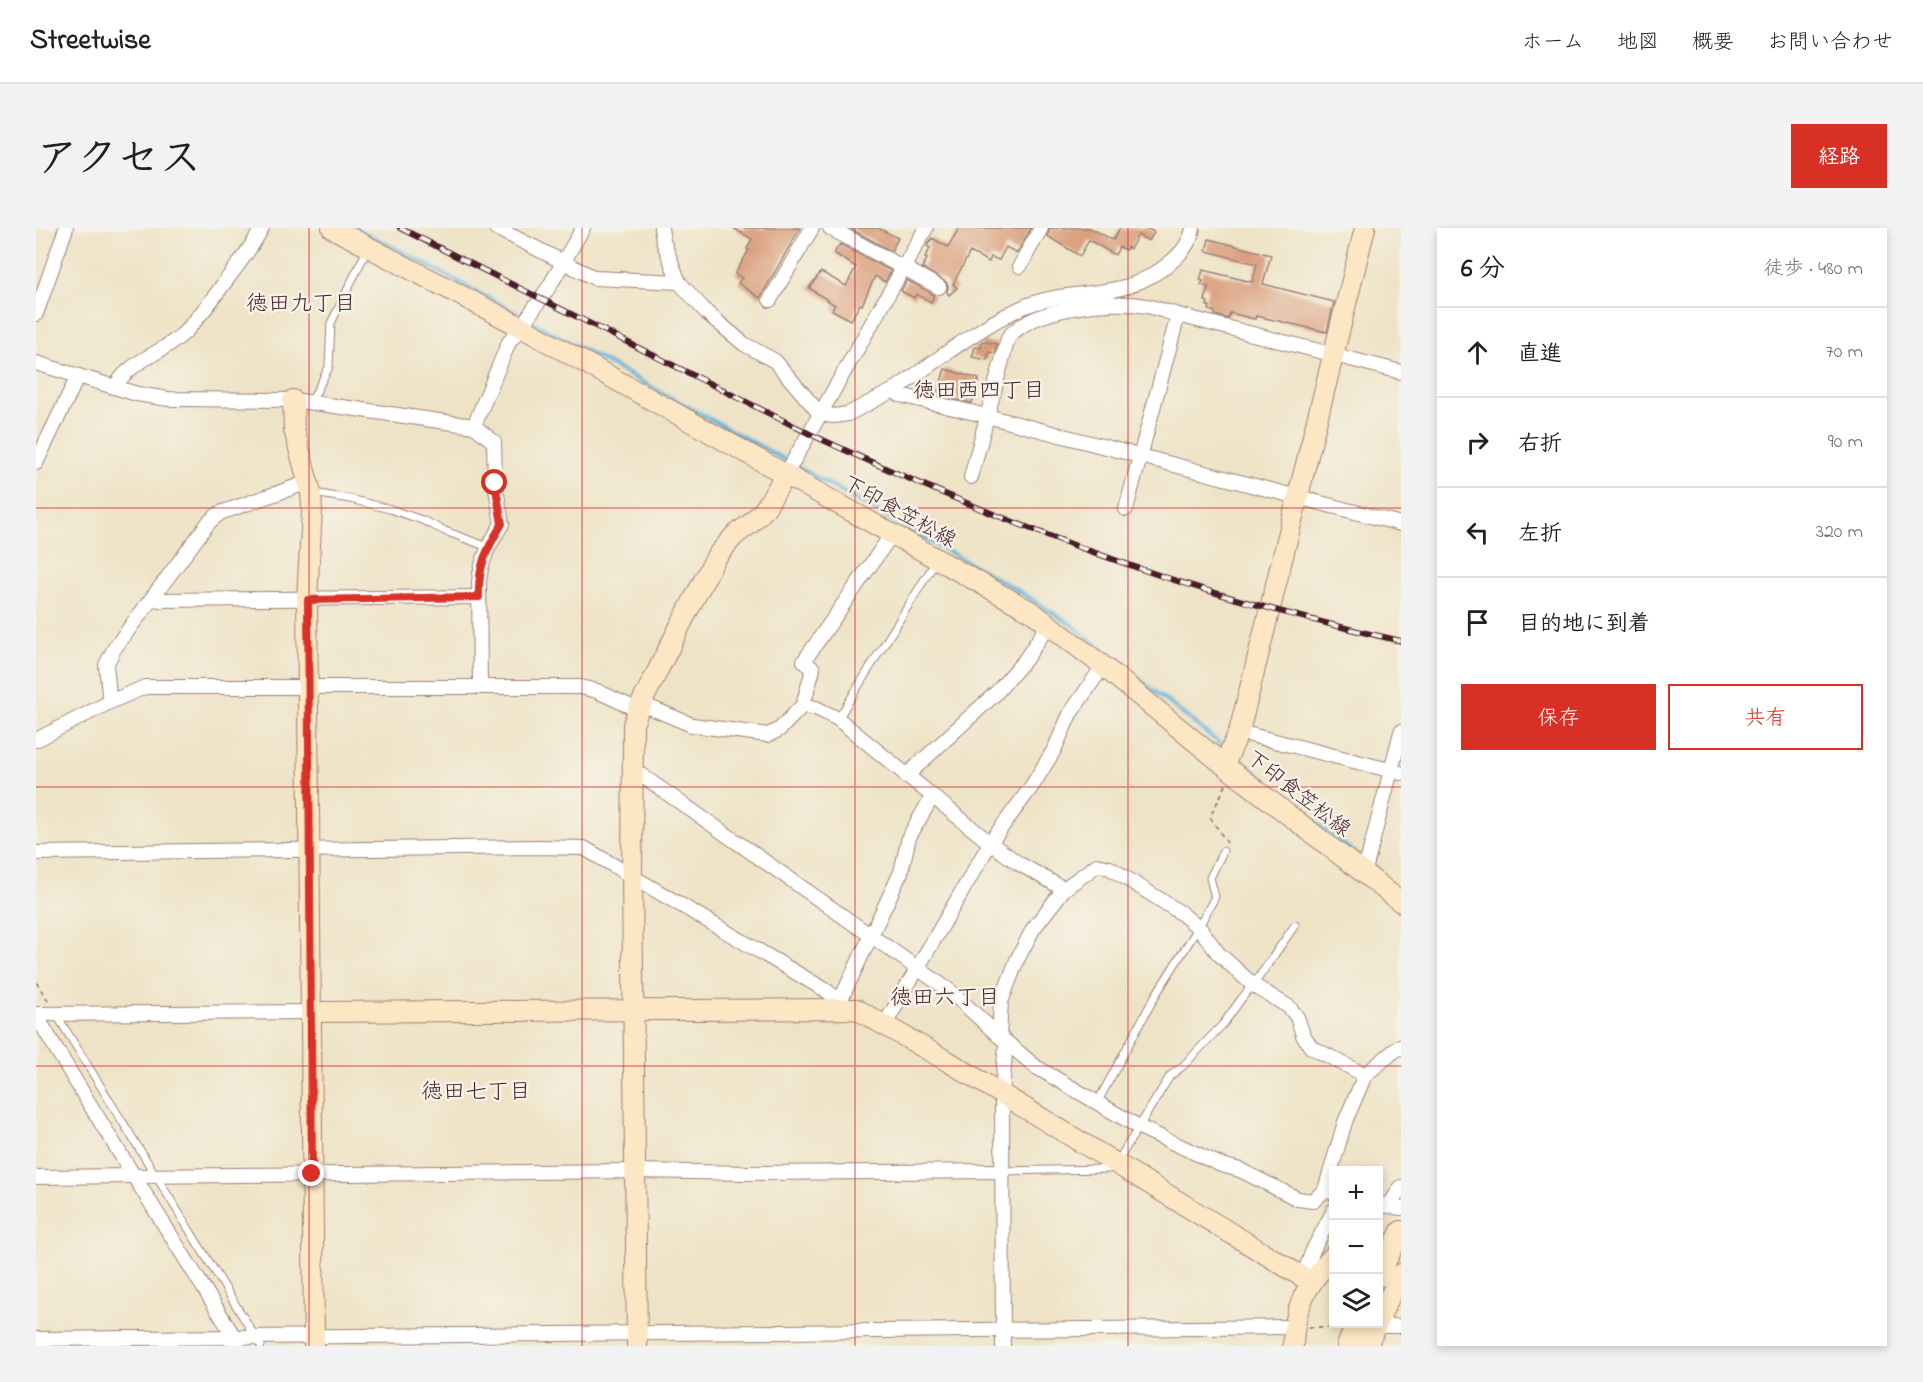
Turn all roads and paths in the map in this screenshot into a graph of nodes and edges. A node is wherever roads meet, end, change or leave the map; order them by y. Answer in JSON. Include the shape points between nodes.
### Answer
{"nodes":[{"id":1,"x":66,"y":228,"type":"edge"},
{"id":2,"x":262,"y":228,"type":"edge"},
{"id":3,"x":332,"y":228,"type":"edge"},
{"id":4,"x":496,"y":228,"type":"edge"},
{"id":5,"x":583,"y":228,"type":"edge"},
{"id":6,"x":661,"y":228,"type":"edge"},
{"id":7,"x":812,"y":228,"type":"edge"},
{"id":8,"x":830,"y":228,"type":"edge"},
{"id":9,"x":926,"y":228,"type":"edge"},
{"id":10,"x":1041,"y":228,"type":"edge"},
{"id":11,"x":1193,"y":228,"type":"edge"},
{"id":12,"x":1365,"y":228,"type":"edge"},
{"id":13,"x":369,"y":246,"type":"junction"},
{"id":14,"x":563,"y":263,"type":"junction"},
{"id":15,"x":1020,"y":266,"type":"dead end"},
{"id":16,"x":902,"y":268,"type":"junction"},
{"id":17,"x":679,"y":282,"type":"junction"},
{"id":18,"x":939,"y":287,"type":"dead end"},
{"id":19,"x":770,"y":300,"type":"dead end"},
{"id":20,"x":36,"y":314,"type":"edge"},
{"id":21,"x":1178,"y":315,"type":"junction"},
{"id":22,"x":523,"y":325,"type":"junction"},
{"id":23,"x":1333,"y":355,"type":"junction"},
{"id":24,"x":36,"y":363,"type":"edge"},
{"id":25,"x":1401,"y":372,"type":"edge"},
{"id":26,"x":78,"y":376,"type":"junction"},
{"id":27,"x":115,"y":387,"type":"junction"},
{"id":28,"x":894,"y":390,"type":"junction"},
{"id":29,"x":302,"y":401,"type":"junction"},
{"id":30,"x":820,"y":414,"type":"junction"},
{"id":31,"x":987,"y":416,"type":"junction"},
{"id":32,"x":474,"y":426,"type":"junction"},
{"id":33,"x":1140,"y":456,"type":"junction"},
{"id":34,"x":36,"y":463,"type":"edge"},
{"id":35,"x":787,"y":472,"type":"junction"},
{"id":36,"x":971,"y":477,"type":"dead end"},
{"id":37,"x":310,"y":487,"type":"junction"},
{"id":38,"x":1297,"y":497,"type":"junction"},
{"id":39,"x":1126,"y":509,"type":"dead end"},
{"id":40,"x":1401,"y":524,"type":"edge"},
{"id":41,"x":892,"y":534,"type":"junction"},
{"id":42,"x":488,"y":547,"type":"junction"},
{"id":43,"x":937,"y":559,"type":"junction"},
{"id":44,"x":154,"y":597,"type":"junction"},
{"id":45,"x":479,"y":597,"type":"junction"},
{"id":46,"x":308,"y":600,"type":"junction"},
{"id":47,"x":1049,"y":624,"type":"junction"},
{"id":48,"x":1102,"y":666,"type":"junction"},
{"id":49,"x":480,"y":687,"type":"junction"},
{"id":50,"x":308,"y":688,"type":"junction"},
{"id":51,"x":112,"y":700,"type":"junction"},
{"id":52,"x":803,"y":705,"type":"junction"},
{"id":53,"x":638,"y":710,"type":"junction"},
{"id":54,"x":838,"y":719,"type":"junction"},
{"id":55,"x":1401,"y":732,"type":"edge"},
{"id":56,"x":1237,"y":735,"type":"junction"},
{"id":57,"x":36,"y":740,"type":"edge"},
{"id":58,"x":1228,"y":766,"type":"junction"},
{"id":59,"x":632,"y":772,"type":"junction"},
{"id":60,"x":1396,"y":772,"type":"edge"},
{"id":61,"x":906,"y":776,"type":"junction"},
{"id":62,"x":932,"y":797,"type":"junction"},
{"id":63,"x":990,"y":843,"type":"junction"},
{"id":64,"x":309,"y":850,"type":"junction"},
{"id":65,"x":1222,"y":851,"type":"joint"},
{"id":66,"x":36,"y":853,"type":"edge"},
{"id":67,"x":1364,"y":872,"type":"junction"},
{"id":68,"x":632,"y":877,"type":"junction"},
{"id":69,"x":1064,"y":889,"type":"junction"},
{"id":70,"x":1401,"y":902,"type":"edge"},
{"id":71,"x":1295,"y":925,"type":"dead end"},
{"id":72,"x":1198,"y":928,"type":"junction"},
{"id":73,"x":872,"y":934,"type":"junction"},
{"id":74,"x":918,"y":967,"type":"junction"},
{"id":75,"x":36,"y":982,"type":"edge"},
{"id":76,"x":1253,"y":985,"type":"junction"},
{"id":77,"x":840,"y":1004,"type":"junction"},
{"id":78,"x":634,"y":1009,"type":"junction"},
{"id":79,"x":311,"y":1012,"type":"junction"},
{"id":80,"x":56,"y":1014,"type":"junction"},
{"id":81,"x":36,"y":1015,"type":"edge"},
{"id":82,"x":884,"y":1026,"type":"junction"},
{"id":83,"x":1003,"y":1040,"type":"junction"},
{"id":84,"x":1401,"y":1048,"type":"edge"},
{"id":85,"x":1365,"y":1075,"type":"junction"},
{"id":86,"x":1002,"y":1095,"type":"junction"},
{"id":87,"x":1097,"y":1102,"type":"junction"},
{"id":88,"x":1139,"y":1127,"type":"junction"},
{"id":89,"x":1116,"y":1164,"type":"junction"},
{"id":90,"x":1335,"y":1166,"type":"edge"},
{"id":91,"x":635,"y":1171,"type":"junction"},
{"id":92,"x":1002,"y":1171,"type":"junction"},
{"id":93,"x":312,"y":1174,"type":"junction"},
{"id":94,"x":135,"y":1176,"type":"junction"},
{"id":95,"x":155,"y":1176,"type":"junction"},
{"id":96,"x":36,"y":1177,"type":"edge"},
{"id":97,"x":1401,"y":1187,"type":"edge"},
{"id":98,"x":1329,"y":1192,"type":"edge"},
{"id":99,"x":1390,"y":1206,"type":"edge"},
{"id":100,"x":1329,"y":1220,"type":"edge"},
{"id":101,"x":1401,"y":1232,"type":"edge"},
{"id":102,"x":1329,"y":1259,"type":"edge"},
{"id":103,"x":1380,"y":1274,"type":"edge"},
{"id":104,"x":1401,"y":1274,"type":"edge"},
{"id":105,"x":1307,"y":1279,"type":"junction"},
{"id":106,"x":1383,"y":1311,"type":"edge"},
{"id":107,"x":1383,"y":1324,"type":"edge"},
{"id":108,"x":1401,"y":1326,"type":"edge"},
{"id":109,"x":1340,"y":1328,"type":"edge"},
{"id":110,"x":1354,"y":1328,"type":"edge"},
{"id":111,"x":1375,"y":1328,"type":"edge"},
{"id":112,"x":1003,"y":1331,"type":"junction"},
{"id":113,"x":1293,"y":1337,"type":"edge"},
{"id":114,"x":36,"y":1339,"type":"edge"},
{"id":115,"x":637,"y":1340,"type":"edge"},
{"id":116,"x":258,"y":1341,"type":"edge"},
{"id":117,"x":314,"y":1341,"type":"edge"},
{"id":118,"x":237,"y":1342,"type":"edge"},
{"id":119,"x":1003,"y":1346,"type":"edge"},
{"id":120,"x":1347,"y":1346,"type":"edge"},
{"id":121,"x":1367,"y":1346,"type":"edge"}],
"edges":[{"from":1,"to":20,"type":"street"},
{"from":2,"to":27,"type":"street","via":[[220,290],[183,333],[139,362]]},
{"from":3,"to":13,"type":"street","name":"下印食笠松線"},
{"from":4,"to":14,"type":"street"},
{"from":5,"to":14,"type":"street"},
{"from":6,"to":17,"type":"street"},
{"from":7,"to":19,"type":"street"},
{"from":8,"to":16,"type":"street"},
{"from":9,"to":16,"type":"street"},
{"from":10,"to":15,"type":"street"},
{"from":11,"to":28,"type":"street","via":[[1179,257],[1159,271],[1129,286],[1049,298],[1022,307]]},
{"from":12,"to":23,"type":"street"},
{"from":13,"to":22,"type":"street","name":"下印食笠松線"},
{"from":13,"to":29,"type":"lane","via":[[331,323],[329,367]]},
{"from":14,"to":17,"type":"street","via":[[595,278]]},
{"from":14,"to":22,"type":"street"},
{"from":16,"to":18,"type":"street"},
{"from":16,"to":30,"type":"street"},
{"from":17,"to":30,"type":"street","via":[[744,344],[775,361]]},
{"from":21,"to":23,"type":"street"},
{"from":21,"to":31,"type":"street","via":[[1129,304],[1089,306],[1034,318],[1008,338]]},
{"from":21,"to":33,"type":"street"},
{"from":22,"to":32,"type":"street","via":[[509,342]]},
{"from":22,"to":35,"type":"street","name":"下印食笠松線"},
{"from":23,"to":25,"type":"street"},
{"from":23,"to":38,"type":"street"},
{"from":24,"to":26,"type":"street"},
{"from":26,"to":27,"type":"street"},
{"from":26,"to":34,"type":"street"},
{"from":27,"to":29,"type":"street","via":[[168,399]]},
{"from":28,"to":30,"type":"street","via":[[848,414]]},
{"from":28,"to":31,"type":"street","via":[[900,395]]},
{"from":29,"to":32,"type":"street"},
{"from":29,"to":37,"type":"street","via":[[294,430]]},
{"from":30,"to":35,"type":"street"},
{"from":31,"to":33,"type":"street"},
{"from":31,"to":36,"type":"street"},
{"from":32,"to":42,"type":"street","via":[[494,442],[502,524]]},
{"from":33,"to":38,"type":"street"},
{"from":33,"to":39,"type":"street"},
{"from":35,"to":41,"type":"street","name":"下印食笠松線"},
{"from":35,"to":53,"type":"street","via":[[764,510],[716,557]]},
{"from":37,"to":42,"type":"lane","via":[[390,509]]},
{"from":37,"to":44,"type":"street","via":[[220,513],[209,522]]},
{"from":37,"to":46,"type":"street"},
{"from":38,"to":40,"type":"street"},
{"from":38,"to":56,"type":"street"},
{"from":41,"to":43,"type":"street","name":"下印食笠松線"},
{"from":41,"to":52,"type":"street","via":[[804,661],[813,669]]},
{"from":42,"to":45,"type":"street","via":[[481,566]]},
{"from":43,"to":47,"type":"street","name":"下印食笠松線"},
{"from":43,"to":54,"type":"lane"},
{"from":44,"to":46,"type":"street"},
{"from":44,"to":51,"type":"street","via":[[105,666]]},
{"from":45,"to":46,"type":"street"},
{"from":45,"to":49,"type":"street"},
{"from":46,"to":50,"type":"street"},
{"from":47,"to":48,"type":"street","name":"下印食笠松線"},
{"from":47,"to":61,"type":"street","via":[[996,693]]},
{"from":48,"to":58,"type":"street","name":"下印食笠松線"},
{"from":48,"to":63,"type":"street","via":[[1070,714],[1032,786]]},
{"from":49,"to":50,"type":"street"},
{"from":49,"to":53,"type":"street","via":[[579,687]]},
{"from":50,"to":51,"type":"street","via":[[145,687]]},
{"from":50,"to":64,"type":"street"},
{"from":51,"to":57,"type":"street"},
{"from":52,"to":53,"type":"street","via":[[780,729],[768,735],[692,725],[649,707]]},
{"from":52,"to":54,"type":"street"},
{"from":53,"to":59,"type":"street","via":[[632,734]]},
{"from":54,"to":61,"type":"street"},
{"from":55,"to":60,"type":"street"},
{"from":56,"to":58,"type":"street"},
{"from":56,"to":60,"type":"street"},
{"from":58,"to":65,"type":"path","via":[[1210,817],[1227,843]]},
{"from":58,"to":67,"type":"street","name":"下印食笠松線"},
{"from":59,"to":68,"type":"street"},
{"from":59,"to":73,"type":"street"},
{"from":60,"to":67,"type":"street"},
{"from":61,"to":62,"type":"street"},
{"from":62,"to":63,"type":"street"},
{"from":62,"to":73,"type":"street","via":[[909,837],[901,872]]},
{"from":63,"to":69,"type":"street"},
{"from":63,"to":74,"type":"street"},
{"from":64,"to":66,"type":"street"},
{"from":64,"to":68,"type":"street","via":[[584,848]]},
{"from":64,"to":79,"type":"street"},
{"from":65,"to":72,"type":"lane","via":[[1210,878],[1215,897]]},
{"from":67,"to":70,"type":"street","name":"下印食笠松線"},
{"from":68,"to":77,"type":"street","via":[[827,991]]},
{"from":68,"to":78,"type":"street"},
{"from":69,"to":72,"type":"street","via":[[1097,865],[1110,868]]},
{"from":69,"to":83,"type":"street","via":[[1017,960],[1001,1002]]},
{"from":71,"to":76,"type":"lane"},
{"from":72,"to":76,"type":"street"},
{"from":72,"to":87,"type":"lane","via":[[1155,996]]},
{"from":73,"to":74,"type":"street"},
{"from":73,"to":77,"type":"street"},
{"from":74,"to":82,"type":"street"},
{"from":74,"to":83,"type":"street"},
{"from":75,"to":80,"type":"path"},
{"from":76,"to":85,"type":"street","via":[[1289,1007],[1311,1047]]},
{"from":76,"to":88,"type":"lane","via":[[1224,1023],[1170,1076]]},
{"from":77,"to":78,"type":"street"},
{"from":77,"to":82,"type":"street"},
{"from":78,"to":79,"type":"street"},
{"from":78,"to":91,"type":"street"},
{"from":79,"to":80,"type":"street"},
{"from":79,"to":93,"type":"street"},
{"from":80,"to":81,"type":"street"},
{"from":80,"to":95,"type":"lane"},
{"from":81,"to":94,"type":"street"},
{"from":82,"to":86,"type":"street"},
{"from":83,"to":86,"type":"street"},
{"from":83,"to":87,"type":"street","via":[[1036,1067]]},
{"from":84,"to":85,"type":"street"},
{"from":85,"to":90,"type":"street","via":[[1345,1122]]},
{"from":86,"to":89,"type":"street"},
{"from":86,"to":92,"type":"street"},
{"from":87,"to":88,"type":"street"},
{"from":88,"to":89,"type":"lane"},
{"from":88,"to":98,"type":"street","via":[[1298,1199],[1313,1202]]},
{"from":89,"to":92,"type":"lane","via":[[1108,1169]]},
{"from":89,"to":105,"type":"street"},
{"from":91,"to":92,"type":"street"},
{"from":91,"to":93,"type":"street"},
{"from":91,"to":115,"type":"street"},
{"from":92,"to":112,"type":"street"},
{"from":93,"to":95,"type":"street"},
{"from":93,"to":117,"type":"street"},
{"from":94,"to":95,"type":"street"},
{"from":94,"to":96,"type":"street"},
{"from":94,"to":118,"type":"street"},
{"from":95,"to":116,"type":"lane"},
{"from":97,"to":99,"type":"street"},
{"from":100,"to":105,"type":"street","via":[[1313,1250]]},
{"from":101,"to":103,"type":"street"},
{"from":102,"to":105,"type":"street"},
{"from":104,"to":106,"type":"street"},
{"from":105,"to":113,"type":"street"},
{"from":107,"to":108,"type":"street"},
{"from":109,"to":113,"type":"path"},
{"from":110,"to":120,"type":"street"},
{"from":111,"to":121,"type":"street"},
{"from":112,"to":113,"type":"street"},
{"from":112,"to":115,"type":"street"},
{"from":112,"to":119,"type":"street"},
{"from":114,"to":118,"type":"street"},
{"from":115,"to":117,"type":"street"},
{"from":116,"to":117,"type":"street"},
{"from":116,"to":118,"type":"street"}]}
